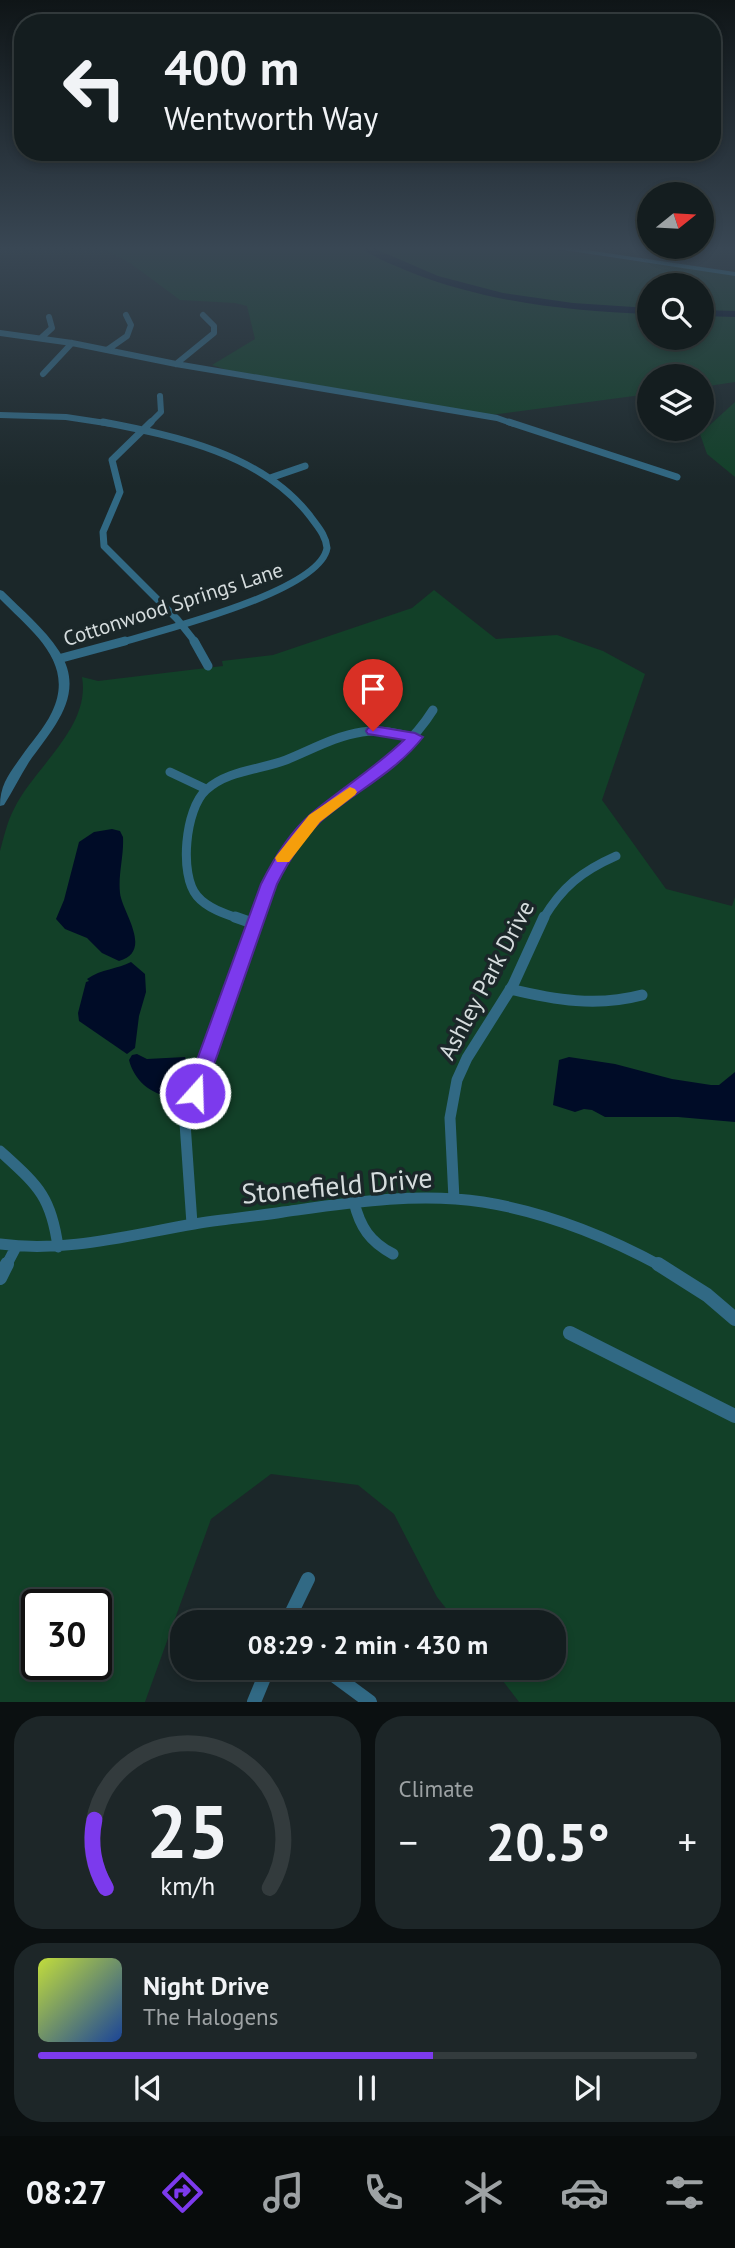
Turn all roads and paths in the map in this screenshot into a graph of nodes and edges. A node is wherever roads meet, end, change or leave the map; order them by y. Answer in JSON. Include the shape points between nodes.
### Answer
{"nodes":[{"id":1,"x":52,"y":327,"type":"edge"},
{"id":2,"x":131,"y":327,"type":"edge"},
{"id":3,"x":214,"y":327,"type":"edge"},
{"id":4,"x":0,"y":333,"type":"edge"},
{"id":5,"x":41,"y":338,"type":"junction"},
{"id":6,"x":72,"y":343,"type":"junction"},
{"id":7,"x":107,"y":349,"type":"junction"},
{"id":8,"x":176,"y":364,"type":"junction"},
{"id":9,"x":43,"y":374,"type":"dead end"},
{"id":10,"x":160,"y":396,"type":"dead end"},
{"id":11,"x":0,"y":415,"type":"edge"},
{"id":12,"x":142,"y":429,"type":"junction"},
{"id":13,"x":305,"y":466,"type":"dead end"},
{"id":14,"x":677,"y":477,"type":"dead end"},
{"id":15,"x":270,"y":478,"type":"junction"},
{"id":16,"x":0,"y":593,"type":"edge"},
{"id":17,"x":180,"y":624,"type":"junction"},
{"id":18,"x":58,"y":659,"type":"junction"},
{"id":19,"x":208,"y":666,"type":"dead end"},
{"id":20,"x":433,"y":710,"type":"dead end"},
{"id":21,"x":415,"y":737,"type":"junction"},
{"id":22,"x":170,"y":772,"type":"dead end"},
{"id":23,"x":206,"y":789,"type":"junction"},
{"id":24,"x":0,"y":802,"type":"edge"},
{"id":25,"x":616,"y":856,"type":"dead end"},
{"id":26,"x":255,"y":923,"type":"junction"},
{"id":27,"x":510,"y":989,"type":"junction"},
{"id":28,"x":642,"y":996,"type":"dead end"},
{"id":29,"x":0,"y":1151,"type":"edge"},
{"id":30,"x":454,"y":1199,"type":"junction"},
{"id":31,"x":354,"y":1202,"type":"junction"},
{"id":32,"x":192,"y":1224,"type":"junction"},
{"id":33,"x":0,"y":1244,"type":"edge"},
{"id":34,"x":16,"y":1247,"type":"junction"},
{"id":35,"x":58,"y":1247,"type":"junction"},
{"id":36,"x":393,"y":1254,"type":"dead end"},
{"id":37,"x":0,"y":1278,"type":"edge"},
{"id":38,"x":735,"y":1319,"type":"edge"},
{"id":39,"x":570,"y":1333,"type":"dead end"},
{"id":40,"x":735,"y":1416,"type":"edge"},
{"id":41,"x":308,"y":1579,"type":"dead end"},
{"id":42,"x":293,"y":1610,"type":"edge"},
{"id":43,"x":263,"y":1680,"type":"edge"},
{"id":44,"x":340,"y":1680,"type":"edge"},
{"id":45,"x":254,"y":1702,"type":"edge"},
{"id":46,"x":370,"y":1702,"type":"edge"}],
"edges":[{"from":1,"to":5,"type":"street"},
{"from":2,"to":7,"type":"street","via":[[127,336]]},
{"from":3,"to":8,"type":"street","via":[[214,333]]},
{"from":4,"to":5,"type":"street"},
{"from":5,"to":6,"type":"street"},
{"from":6,"to":7,"type":"street"},
{"from":6,"to":9,"type":"street"},
{"from":7,"to":8,"type":"street"},
{"from":8,"to":14,"type":"street","via":[[496,418]]},
{"from":10,"to":12,"type":"street","via":[[160,412]]},
{"from":11,"to":12,"type":"street","name":"Cottonwood Springs Lane","via":[[49,415]]},
{"from":12,"to":15,"type":"street","name":"Cottonwood Springs Lane","via":[[218,454]]},
{"from":12,"to":17,"type":"street","via":[[112,460],[120,495],[102,543]]},
{"from":13,"to":15,"type":"street"},
{"from":15,"to":17,"type":"street","name":"Cottonwood Springs Lane","via":[[323,533],[327,549],[322,563],[292,586]]},
{"from":16,"to":18,"type":"street"},
{"from":17,"to":18,"type":"street","name":"Cottonwood Springs Lane"},
{"from":17,"to":19,"type":"street","via":[[201,649]]},
{"from":18,"to":24,"type":"street","via":[[65,680],[62,706]]},
{"from":20,"to":21,"type":"street"},
{"from":21,"to":23,"type":"street","via":[[373,731],[345,735]]},
{"from":21,"to":26,"type":"street","via":[[381,771],[315,819],[295,841],[269,884]]},
{"from":22,"to":23,"type":"street"},
{"from":23,"to":26,"type":"street","via":[[190,819],[187,879],[209,906]]},
{"from":25,"to":27,"type":"street","name":"Ashley Park Drive","via":[[598,862],[563,888],[548,906]]},
{"from":26,"to":32,"type":"street","via":[[185,1123]]},
{"from":27,"to":28,"type":"street","via":[[559,1002]]},
{"from":27,"to":30,"type":"street","name":"Ashley Park Drive","via":[[480,1032],[453,1093]]},
{"from":29,"to":35,"type":"street","via":[[33,1178],[48,1201]]},
{"from":30,"to":31,"type":"street","name":"Stonefield Drive"},
{"from":30,"to":38,"type":"street","name":"Stonefield Drive","via":[[554,1218],[629,1249],[667,1268]]},
{"from":31,"to":32,"type":"street","name":"Stonefield Drive"},
{"from":31,"to":36,"type":"street","via":[[365,1237]]},
{"from":32,"to":35,"type":"street","name":"Stonefield Drive"},
{"from":33,"to":34,"type":"street","name":"Stonefield Drive"},
{"from":34,"to":35,"type":"street","name":"Stonefield Drive"},
{"from":34,"to":37,"type":"street"},
{"from":39,"to":40,"type":"street"},
{"from":41,"to":42,"type":"street"},
{"from":43,"to":45,"type":"street"},
{"from":44,"to":46,"type":"street"}]}
